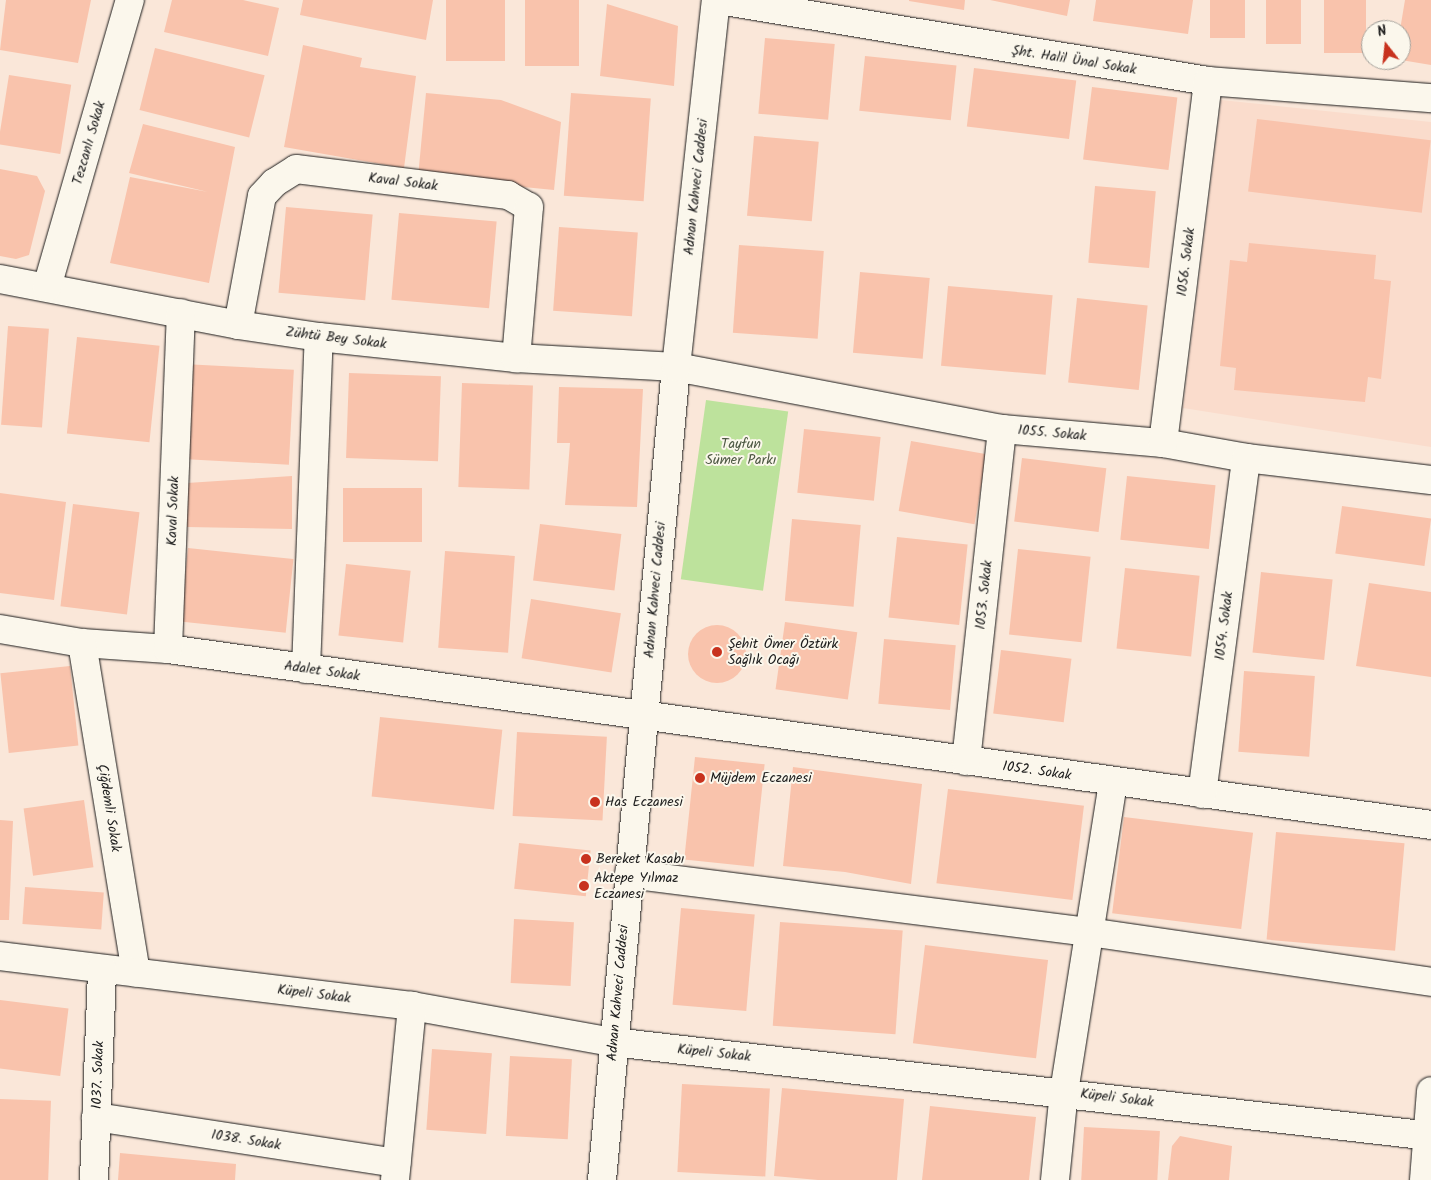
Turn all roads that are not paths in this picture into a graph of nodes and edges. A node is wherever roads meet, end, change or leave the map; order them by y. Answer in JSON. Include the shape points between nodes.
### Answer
{"nodes":[{"id":1,"x":130,"y":0,"type":"edge"},
{"id":2,"x":718,"y":0,"type":"edge"},
{"id":3,"x":1208,"y":81,"type":"junction"},
{"id":4,"x":1431,"y":98,"type":"edge"},
{"id":5,"x":0,"y":279,"type":"edge"},
{"id":6,"x":47,"y":287,"type":"junction"},
{"id":7,"x":181,"y":313,"type":"junction"},
{"id":8,"x":238,"y":325,"type":"junction"},
{"id":9,"x":319,"y":337,"type":"junction"},
{"id":10,"x":516,"y":358,"type":"junction"},
{"id":11,"x":676,"y":367,"type":"junction"},
{"id":12,"x":1002,"y":429,"type":"junction"},
{"id":13,"x":1163,"y":443,"type":"junction"},
{"id":14,"x":1246,"y":458,"type":"junction"},
{"id":15,"x":1431,"y":480,"type":"edge"},
{"id":16,"x":0,"y":629,"type":"edge"},
{"id":17,"x":82,"y":642,"type":"junction"},
{"id":18,"x":168,"y":649,"type":"junction"},
{"id":19,"x":306,"y":668,"type":"junction"},
{"id":20,"x":643,"y":717,"type":"junction"},
{"id":21,"x":966,"y":762,"type":"junction"},
{"id":22,"x":1113,"y":782,"type":"junction"},
{"id":23,"x":1202,"y":794,"type":"junction"},
{"id":24,"x":1431,"y":825,"type":"edge"},
{"id":25,"x":629,"y":874,"type":"junction"},
{"id":26,"x":1089,"y":932,"type":"junction"},
{"id":27,"x":0,"y":956,"type":"edge"},
{"id":28,"x":102,"y":970,"type":"junction"},
{"id":29,"x":136,"y":973,"type":"junction"},
{"id":30,"x":1431,"y":982,"type":"edge"},
{"id":31,"x":412,"y":1006,"type":"junction"},
{"id":32,"x":613,"y":1042,"type":"junction"},
{"id":33,"x":1431,"y":1091,"type":"edge"},
{"id":34,"x":1064,"y":1092,"type":"junction"},
{"id":35,"x":96,"y":1117,"type":"junction"},
{"id":36,"x":1430,"y":1136,"type":"edge"},
{"id":37,"x":396,"y":1172,"type":"edge"},
{"id":38,"x":94,"y":1180,"type":"edge"},
{"id":39,"x":602,"y":1180,"type":"edge"},
{"id":40,"x":1055,"y":1180,"type":"edge"},
{"id":41,"x":1424,"y":1180,"type":"edge"}],
"edges":[{"from":1,"to":6,"type":"street","name":"Tezcanlı Sokak"},
{"from":2,"to":3,"type":"street","name":"Şht. Halil Ünal Sokak"},
{"from":2,"to":11,"type":"street","name":"Adnan Kahveci Caddesi"},
{"from":3,"to":4,"type":"street","name":"Şht. Halil Ünal Sokak"},
{"from":3,"to":13,"type":"street","name":"1056. Sokak"},
{"from":5,"to":6,"type":"street","name":"Zühtü Bey Sokak"},
{"from":6,"to":7,"type":"street","name":"Zühtü Bey Sokak"},
{"from":7,"to":8,"type":"street","name":"Zühtü Bey Sokak"},
{"from":7,"to":18,"type":"street","name":"Kaval Sokak"},
{"from":8,"to":9,"type":"street","name":"Zühtü Bey Sokak"},
{"from":8,"to":10,"type":"street","name":"Kaval Sokak","via":[[262,196],[274,183],[296,169],[508,195],[529,207]]},
{"from":9,"to":10,"type":"street","name":"Zühtü Bey Sokak"},
{"from":9,"to":19,"type":"street"},
{"from":10,"to":11,"type":"street","name":"Zühtü Bey Sokak"},
{"from":11,"to":12,"type":"street","name":"1055. Sokak"},
{"from":11,"to":20,"type":"street","name":"Adnan Kahveci Caddesi"},
{"from":12,"to":13,"type":"street","name":"1055. Sokak"},
{"from":12,"to":21,"type":"street","name":"1053. Sokak"},
{"from":13,"to":14,"type":"street","name":"1055. Sokak"},
{"from":14,"to":15,"type":"street","name":"1055. Sokak"},
{"from":14,"to":23,"type":"street","name":"1054. Sokak"},
{"from":16,"to":17,"type":"street","name":"Adalet Sokak"},
{"from":17,"to":18,"type":"street","name":"Adalet Sokak"},
{"from":17,"to":29,"type":"street","name":"Çiğdemli Sokak"},
{"from":18,"to":19,"type":"street","name":"Adalet Sokak"},
{"from":19,"to":20,"type":"street","name":"Adalet Sokak"},
{"from":20,"to":21,"type":"street","name":"1052. Sokak"},
{"from":20,"to":25,"type":"street","name":"Adnan Kahveci Caddesi"},
{"from":21,"to":22,"type":"street","name":"1052. Sokak"},
{"from":22,"to":23,"type":"street","name":"1052. Sokak"},
{"from":22,"to":26,"type":"street"},
{"from":23,"to":24,"type":"street","name":"1052. Sokak"},
{"from":25,"to":26,"type":"street"},
{"from":25,"to":32,"type":"street","name":"Adnan Kahveci Caddesi"},
{"from":26,"to":30,"type":"street"},
{"from":26,"to":34,"type":"street"},
{"from":27,"to":28,"type":"street","name":"Küpeli Sokak"},
{"from":28,"to":29,"type":"street","name":"Küpeli Sokak"},
{"from":28,"to":35,"type":"street","name":"1037. Sokak"},
{"from":29,"to":31,"type":"street","name":"Küpeli Sokak"},
{"from":31,"to":32,"type":"street","name":"Küpeli Sokak"},
{"from":31,"to":37,"type":"street"},
{"from":32,"to":34,"type":"street","name":"Küpeli Sokak"},
{"from":32,"to":39,"type":"street","name":"Adnan Kahveci Caddesi"},
{"from":33,"to":36,"type":"street"},
{"from":34,"to":36,"type":"street","name":"Küpeli Sokak"},
{"from":34,"to":40,"type":"street"},
{"from":35,"to":37,"type":"street","name":"1038. Sokak"},
{"from":35,"to":38,"type":"street","name":"1037. Sokak"},
{"from":36,"to":41,"type":"street"}]}
